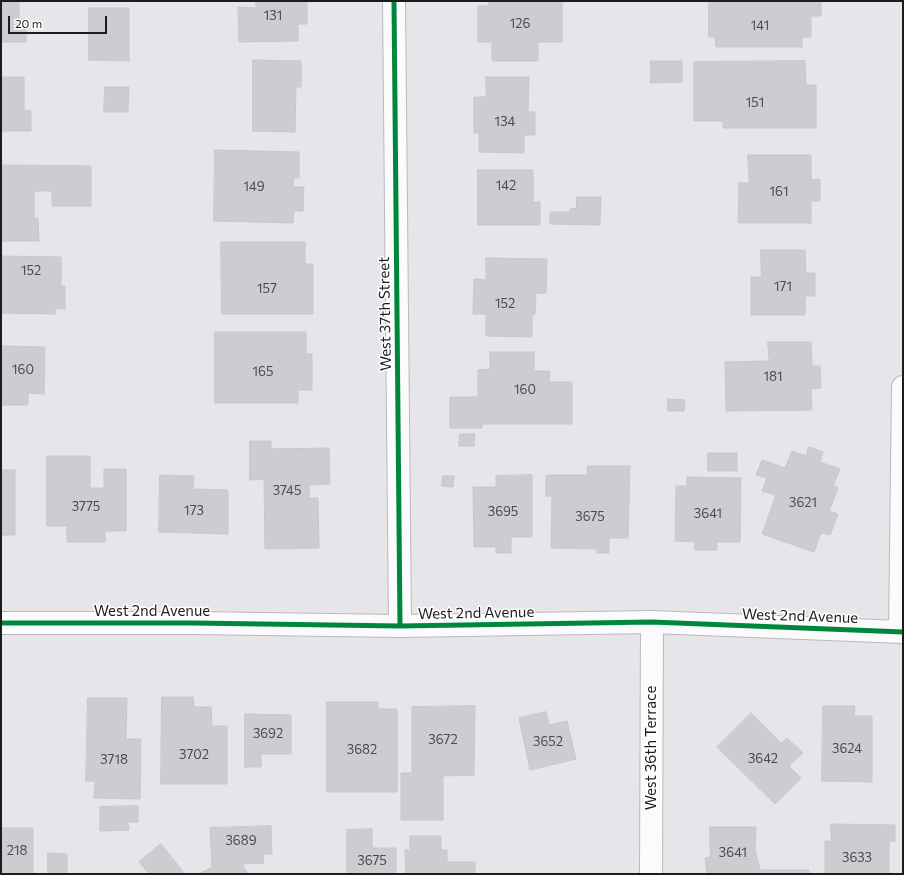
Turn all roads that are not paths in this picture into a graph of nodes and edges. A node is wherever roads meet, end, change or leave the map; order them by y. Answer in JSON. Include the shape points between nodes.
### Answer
{"nodes":[{"id":1,"x":394,"y":1,"type":"edge"},
{"id":2,"x":903,"y":387,"type":"edge"},
{"id":3,"x":652,"y":622,"type":"junction"},
{"id":4,"x":1,"y":623,"type":"edge"},
{"id":5,"x":400,"y":626,"type":"junction"},
{"id":6,"x":901,"y":632,"type":"edge"},
{"id":7,"x":651,"y":874,"type":"edge"}],
"edges":[{"from":1,"to":5,"type":"street","name":"West 37th Street"},
{"from":2,"to":6,"type":"street"},
{"from":3,"to":5,"type":"street","name":"West 2nd Avenue"},
{"from":3,"to":6,"type":"street","name":"West 2nd Avenue"},
{"from":3,"to":7,"type":"street","name":"West 36th Terrace"},
{"from":4,"to":5,"type":"street","name":"West 2nd Avenue"}]}
